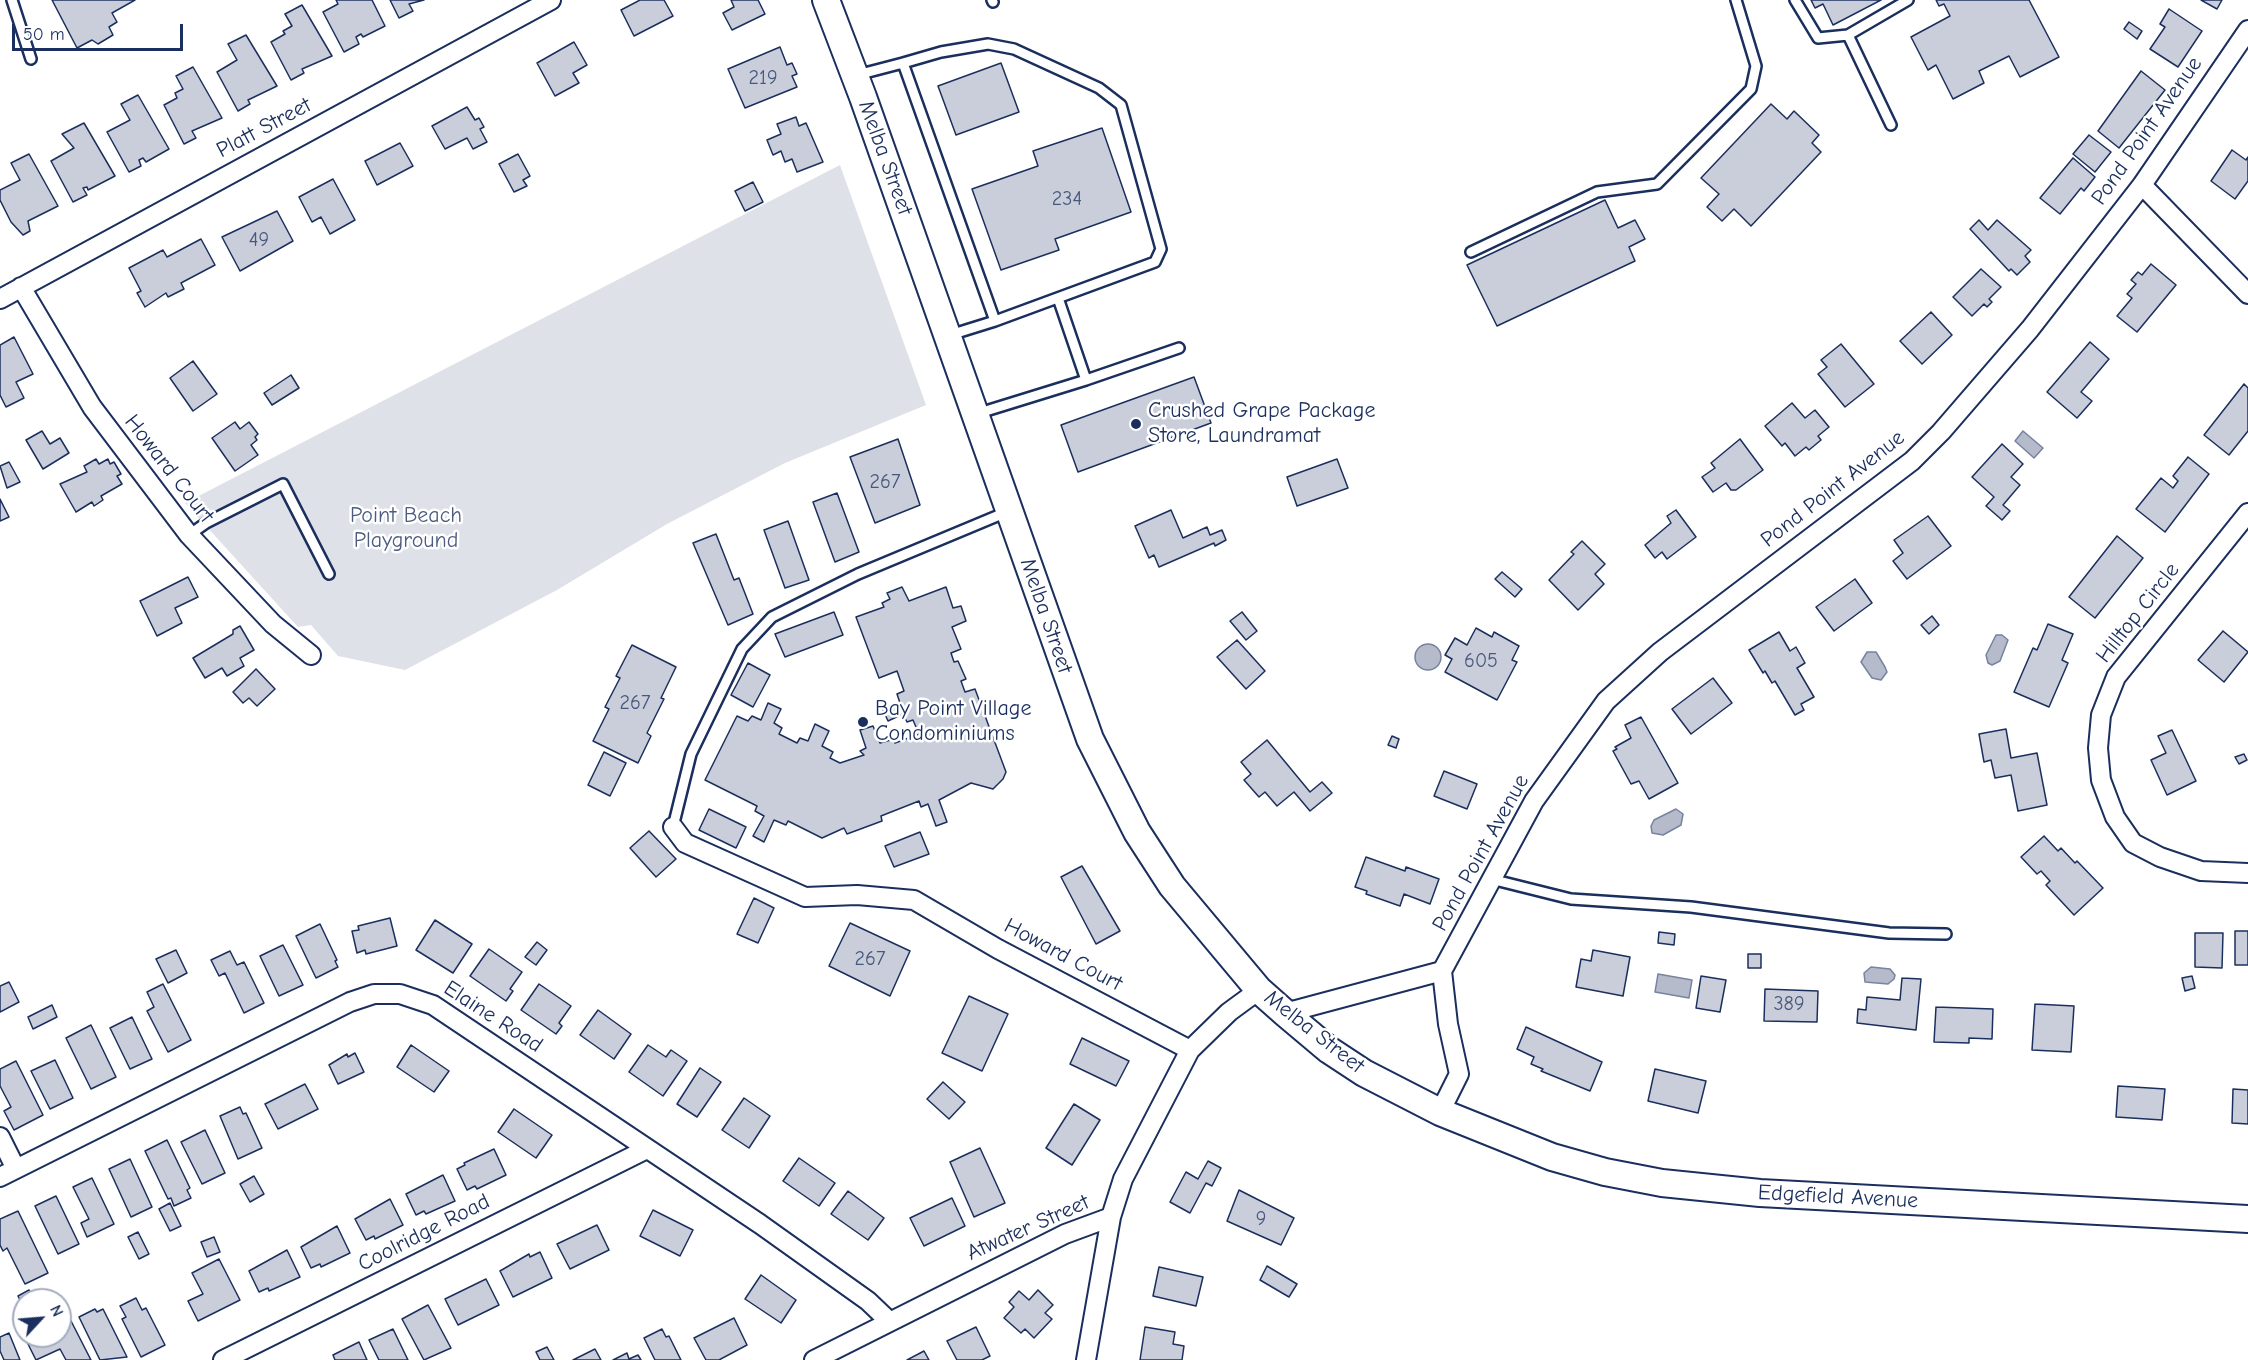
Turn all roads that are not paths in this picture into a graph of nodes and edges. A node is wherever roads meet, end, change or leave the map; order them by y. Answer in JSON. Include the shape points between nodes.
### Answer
{"nodes":[{"id":1,"x":12,"y":0,"type":"edge"},
{"id":2,"x":551,"y":0,"type":"edge"},
{"id":3,"x":826,"y":0,"type":"edge"},
{"id":4,"x":1736,"y":0,"type":"edge"},
{"id":5,"x":1795,"y":0,"type":"edge"},
{"id":6,"x":1908,"y":0,"type":"edge"},
{"id":7,"x":2248,"y":30,"type":"edge"},
{"id":8,"x":1848,"y":35,"type":"junction"},
{"id":9,"x":31,"y":59,"type":"dead end"},
{"id":10,"x":903,"y":63,"type":"junction"},
{"id":11,"x":855,"y":75,"type":"junction"},
{"id":12,"x":1891,"y":125,"type":"dead end"},
{"id":13,"x":2142,"y":185,"type":"junction"},
{"id":14,"x":1471,"y":252,"type":"dead end"},
{"id":15,"x":21,"y":287,"type":"junction"},
{"id":16,"x":2248,"y":294,"type":"edge"},
{"id":17,"x":1058,"y":298,"type":"junction"},
{"id":18,"x":0,"y":299,"type":"edge"},
{"id":19,"x":996,"y":321,"type":"junction"},
{"id":20,"x":948,"y":336,"type":"junction"},
{"id":21,"x":1179,"y":348,"type":"dead end"},
{"id":22,"x":1086,"y":380,"type":"junction"},
{"id":23,"x":976,"y":414,"type":"junction"},
{"id":24,"x":1010,"y":510,"type":"junction"},
{"id":25,"x":2248,"y":513,"type":"edge"},
{"id":26,"x":189,"y":536,"type":"junction"},
{"id":27,"x":329,"y":574,"type":"dead end"},
{"id":28,"x":311,"y":655,"type":"dead end"},
{"id":29,"x":673,"y":827,"type":"joint"},
{"id":30,"x":2248,"y":873,"type":"edge"},
{"id":31,"x":1491,"y":879,"type":"junction"},
{"id":32,"x":1946,"y":934,"type":"dead end"},
{"id":33,"x":1442,"y":972,"type":"junction"},
{"id":34,"x":1259,"y":990,"type":"junction"},
{"id":35,"x":1285,"y":1013,"type":"junction"},
{"id":36,"x":1190,"y":1050,"type":"junction"},
{"id":37,"x":1440,"y":1112,"type":"junction"},
{"id":38,"x":0,"y":1137,"type":"edge"},
{"id":39,"x":647,"y":1149,"type":"junction"},
{"id":40,"x":8,"y":1173,"type":"edge"},
{"id":41,"x":1111,"y":1218,"type":"junction"},
{"id":42,"x":2248,"y":1219,"type":"edge"},
{"id":43,"x":889,"y":1321,"type":"junction"},
{"id":44,"x":223,"y":1360,"type":"edge"},
{"id":45,"x":814,"y":1360,"type":"edge"},
{"id":46,"x":1086,"y":1360,"type":"edge"}],
"edges":[{"from":1,"to":9,"type":"lane"},
{"from":2,"to":15,"type":"street","name":"Platt Street"},
{"from":3,"to":11,"type":"main road","name":"Melba Street"},
{"from":4,"to":14,"type":"lane","via":[[1756,66],[1751,89],[1657,184],[1597,192]]},
{"from":5,"to":8,"type":"lane","via":[[1818,38]]},
{"from":6,"to":8,"type":"lane"},
{"from":7,"to":13,"type":"street","name":"Pond Point Avenue"},
{"from":8,"to":12,"type":"lane"},
{"from":10,"to":11,"type":"lane"},
{"from":10,"to":17,"type":"lane","via":[[988,44],[1014,49],[1099,87],[1121,105],[1161,249],[1155,261]]},
{"from":10,"to":19,"type":"lane"},
{"from":11,"to":20,"type":"main road","name":"Melba Street"},
{"from":13,"to":16,"type":"street"},
{"from":13,"to":31,"type":"street","name":"Pond Point Avenue","via":[[2030,329],[1912,460],[1660,652],[1606,701],[1534,801]]},
{"from":15,"to":18,"type":"street","name":"Platt Street"},
{"from":15,"to":26,"type":"street","name":"Howard Court","via":[[92,407]]},
{"from":17,"to":19,"type":"lane"},
{"from":17,"to":22,"type":"lane"},
{"from":19,"to":20,"type":"lane"},
{"from":20,"to":23,"type":"main road","name":"Melba Street"},
{"from":21,"to":22,"type":"lane"},
{"from":22,"to":23,"type":"lane"},
{"from":23,"to":24,"type":"main road","name":"Melba Street"},
{"from":24,"to":29,"type":"lane","via":[[858,573],[772,617],[742,649],[691,754]]},
{"from":24,"to":34,"type":"main road","name":"Melba Street","via":[[1090,739],[1137,832],[1172,886]]},
{"from":25,"to":30,"type":"street","name":"Hilltop Circle","via":[[2116,677],[2101,715],[2098,748],[2101,780],[2115,817],[2133,843],[2160,858],[2201,871]]},
{"from":26,"to":27,"type":"lane","via":[[206,523],[283,484]]},
{"from":26,"to":28,"type":"street","name":"Howard Court","via":[[273,624]]},
{"from":29,"to":36,"type":"street","name":"Howard Court","via":[[685,843],[805,897],[857,895],[914,900]]},
{"from":31,"to":32,"type":"lane","via":[[1571,899],[1691,907],[1889,933]]},
{"from":31,"to":33,"type":"street","name":"Pond Point Avenue"},
{"from":33,"to":35,"type":"street"},
{"from":33,"to":37,"type":"street","via":[[1459,1074]]},
{"from":34,"to":35,"type":"main road","name":"Melba Street"},
{"from":34,"to":36,"type":"street","name":"Atwater Street","via":[[1229,1012]]},
{"from":35,"to":37,"type":"main road","name":"Melba Street","via":[[1364,1073]]},
{"from":36,"to":41,"type":"street","name":"Atwater Street","via":[[1123,1179]]},
{"from":37,"to":42,"type":"main road","name":"Edgefield Avenue","via":[[1552,1156],[1662,1183],[1784,1195]]},
{"from":38,"to":40,"type":"street"},
{"from":39,"to":40,"type":"street","name":"Elaine Road","via":[[433,1005],[400,994],[374,994],[350,1002]]},
{"from":39,"to":43,"type":"street","name":"Elaine Road","via":[[868,1300]]},
{"from":39,"to":44,"type":"street","name":"Coolridge Road"},
{"from":41,"to":43,"type":"street","name":"Atwater Street","via":[[1065,1234]]},
{"from":41,"to":46,"type":"street"},
{"from":43,"to":45,"type":"street","name":"Atwater Street"}]}
